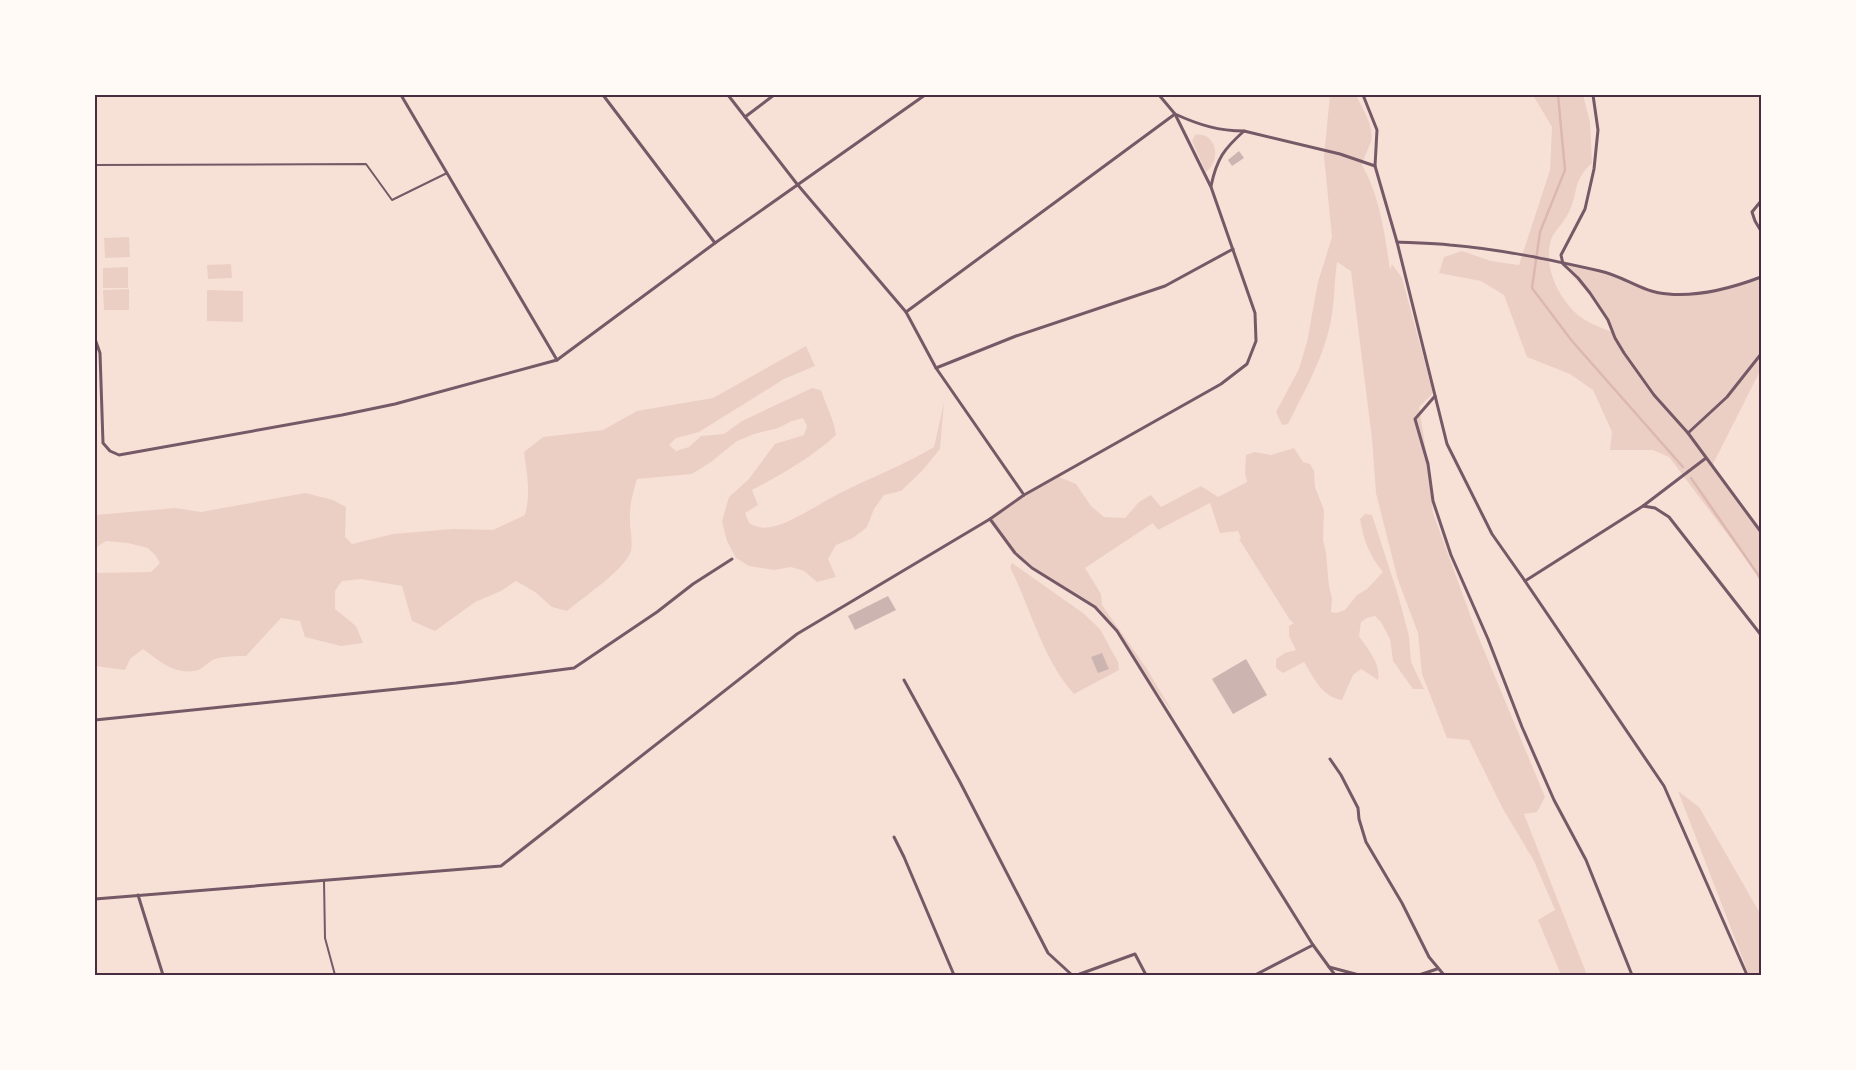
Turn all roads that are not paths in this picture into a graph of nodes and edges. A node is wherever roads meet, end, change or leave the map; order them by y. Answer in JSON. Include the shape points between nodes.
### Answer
{"nodes":[{"id":1,"x":401,"y":95,"type":"edge"},
{"id":2,"x":603,"y":95,"type":"edge"},
{"id":3,"x":728,"y":95,"type":"edge"},
{"id":4,"x":774,"y":95,"type":"edge"},
{"id":5,"x":925,"y":95,"type":"edge"},
{"id":6,"x":1159,"y":95,"type":"edge"},
{"id":7,"x":1363,"y":95,"type":"edge"},
{"id":8,"x":1593,"y":95,"type":"edge"},
{"id":9,"x":1176,"y":114,"type":"junction"},
{"id":10,"x":745,"y":117,"type":"junction"},
{"id":11,"x":1244,"y":131,"type":"junction"},
{"id":12,"x":95,"y":165,"type":"edge"},
{"id":13,"x":1375,"y":166,"type":"junction"},
{"id":14,"x":447,"y":173,"type":"junction"},
{"id":15,"x":797,"y":184,"type":"junction"},
{"id":16,"x":1211,"y":187,"type":"junction"},
{"id":17,"x":1761,"y":201,"type":"edge"},
{"id":18,"x":1761,"y":231,"type":"edge"},
{"id":19,"x":1397,"y":242,"type":"junction"},
{"id":20,"x":715,"y":243,"type":"junction"},
{"id":21,"x":1233,"y":249,"type":"junction"},
{"id":22,"x":1563,"y":264,"type":"junction"},
{"id":23,"x":1761,"y":277,"type":"edge"},
{"id":24,"x":906,"y":312,"type":"junction"},
{"id":25,"x":95,"y":339,"type":"edge"},
{"id":26,"x":1761,"y":354,"type":"edge"},
{"id":27,"x":557,"y":360,"type":"junction"},
{"id":28,"x":936,"y":368,"type":"junction"},
{"id":29,"x":1436,"y":396,"type":"junction"},
{"id":30,"x":1688,"y":433,"type":"junction"},
{"id":31,"x":1706,"y":458,"type":"junction"},
{"id":32,"x":1024,"y":495,"type":"junction"},
{"id":33,"x":1643,"y":506,"type":"junction"},
{"id":34,"x":990,"y":519,"type":"junction"},
{"id":35,"x":1761,"y":532,"type":"edge"},
{"id":36,"x":732,"y":558,"type":"dead end"},
{"id":37,"x":1525,"y":581,"type":"junction"},
{"id":38,"x":1761,"y":635,"type":"edge"},
{"id":39,"x":904,"y":680,"type":"dead end"},
{"id":40,"x":95,"y":720,"type":"edge"},
{"id":41,"x":1330,"y":759,"type":"dead end"},
{"id":42,"x":894,"y":837,"type":"dead end"},
{"id":43,"x":324,"y":880,"type":"junction"},
{"id":44,"x":138,"y":896,"type":"junction"},
{"id":45,"x":95,"y":899,"type":"edge"},
{"id":46,"x":1313,"y":945,"type":"junction"},
{"id":47,"x":1329,"y":967,"type":"junction"},
{"id":48,"x":1437,"y":969,"type":"junction"},
{"id":49,"x":164,"y":975,"type":"edge"},
{"id":50,"x":335,"y":975,"type":"edge"},
{"id":51,"x":954,"y":975,"type":"edge"},
{"id":52,"x":1072,"y":975,"type":"edge"},
{"id":53,"x":1076,"y":975,"type":"edge"},
{"id":54,"x":1146,"y":975,"type":"edge"},
{"id":55,"x":1255,"y":975,"type":"edge"},
{"id":56,"x":1335,"y":975,"type":"edge"},
{"id":57,"x":1359,"y":975,"type":"edge"},
{"id":58,"x":1419,"y":975,"type":"edge"},
{"id":59,"x":1444,"y":975,"type":"edge"},
{"id":60,"x":1632,"y":975,"type":"edge"},
{"id":61,"x":1747,"y":975,"type":"edge"}],
"edges":[{"from":1,"to":14,"type":"street"},
{"from":2,"to":20,"type":"street"},
{"from":3,"to":10,"type":"street"},
{"from":4,"to":10,"type":"street"},
{"from":5,"to":15,"type":"street"},
{"from":6,"to":9,"type":"street"},
{"from":7,"to":13,"type":"street","via":[[1377,130]]},
{"from":8,"to":22,"type":"street","via":[[1598,130],[1594,169],[1585,209],[1562,255]]},
{"from":9,"to":11,"type":"street","via":[[1212,129]]},
{"from":9,"to":16,"type":"street"},
{"from":9,"to":24,"type":"street"},
{"from":10,"to":15,"type":"street"},
{"from":11,"to":13,"type":"street","via":[[1340,154]]},
{"from":11,"to":16,"type":"street","via":[[1227,146]]},
{"from":12,"to":14,"type":"lane","via":[[366,164],[392,200]]},
{"from":13,"to":19,"type":"street"},
{"from":14,"to":27,"type":"street"},
{"from":15,"to":20,"type":"street"},
{"from":15,"to":24,"type":"street"},
{"from":16,"to":21,"type":"street"},
{"from":17,"to":18,"type":"street","via":[[1752,212]]},
{"from":19,"to":22,"type":"street","via":[[1450,245]]},
{"from":19,"to":29,"type":"street"},
{"from":20,"to":27,"type":"street"},
{"from":21,"to":28,"type":"street","via":[[1165,286],[1016,336]]},
{"from":21,"to":32,"type":"street","via":[[1255,313],[1256,341],[1247,364],[1215,388]]},
{"from":22,"to":23,"type":"street","via":[[1612,274],[1641,288],[1668,294],[1721,290]]},
{"from":22,"to":30,"type":"street","via":[[1590,293],[1624,353],[1654,395]]},
{"from":24,"to":28,"type":"street"},
{"from":25,"to":27,"type":"street","via":[[100,353],[103,442],[110,451],[119,454],[394,404]]},
{"from":26,"to":30,"type":"street","via":[[1727,397]]},
{"from":28,"to":32,"type":"street"},
{"from":29,"to":37,"type":"street","via":[[1448,444],[1456,461],[1492,534]]},
{"from":29,"to":60,"type":"street","via":[[1415,419],[1428,464],[1433,501],[1451,555],[1554,800],[1586,860]]},
{"from":30,"to":31,"type":"street"},
{"from":31,"to":33,"type":"street"},
{"from":31,"to":35,"type":"street"},
{"from":32,"to":34,"type":"street"},
{"from":33,"to":37,"type":"street"},
{"from":33,"to":38,"type":"street","via":[[1655,508],[1669,518]]},
{"from":34,"to":43,"type":"street","via":[[797,634],[501,866]]},
{"from":34,"to":46,"type":"street","via":[[1015,553],[1032,568],[1095,607],[1117,631]]},
{"from":36,"to":40,"type":"street","via":[[574,668]]},
{"from":37,"to":61,"type":"street","via":[[1664,786]]},
{"from":39,"to":52,"type":"street","via":[[964,788],[1048,953]]},
{"from":41,"to":48,"type":"street","via":[[1358,808],[1366,842]]},
{"from":42,"to":51,"type":"street"},
{"from":43,"to":44,"type":"street"},
{"from":43,"to":50,"type":"lane","via":[[326,938]]},
{"from":44,"to":45,"type":"street"},
{"from":44,"to":49,"type":"street"},
{"from":46,"to":47,"type":"street"},
{"from":46,"to":55,"type":"street"},
{"from":47,"to":56,"type":"street"},
{"from":47,"to":57,"type":"street"},
{"from":48,"to":58,"type":"street"},
{"from":48,"to":59,"type":"street"},
{"from":53,"to":54,"type":"street","via":[[1135,954]]}]}
